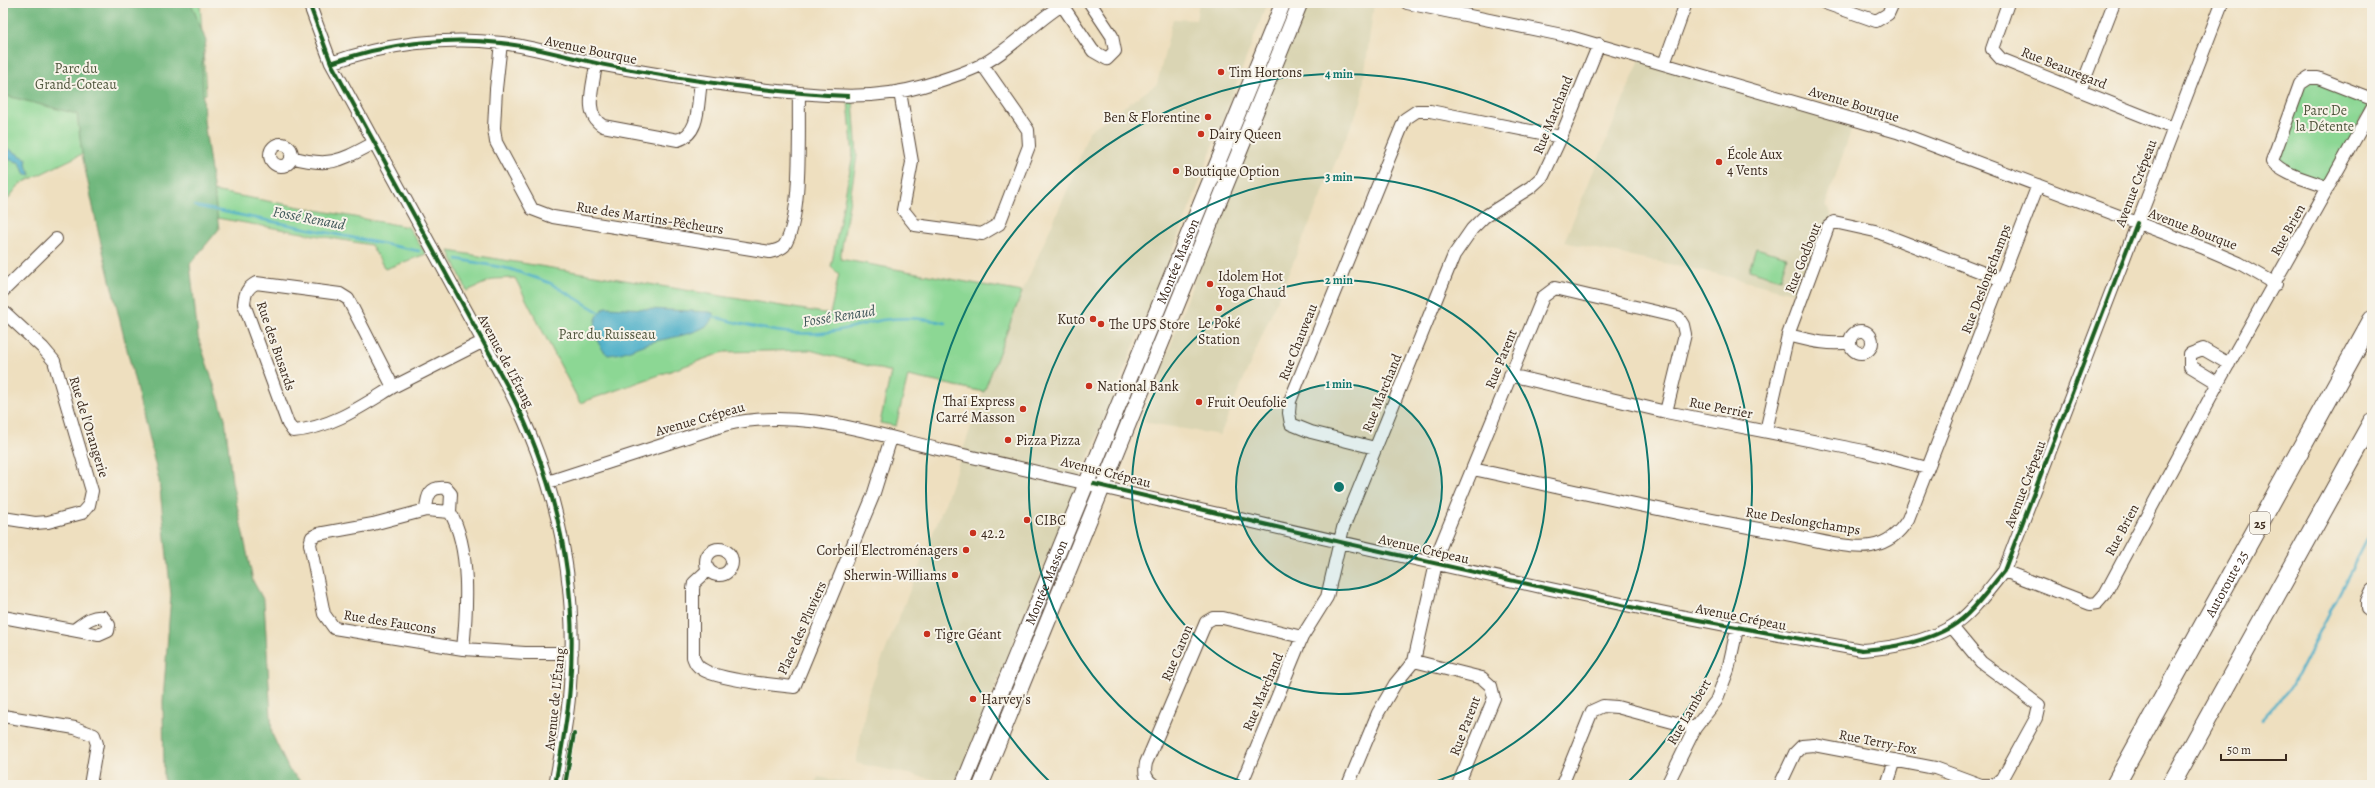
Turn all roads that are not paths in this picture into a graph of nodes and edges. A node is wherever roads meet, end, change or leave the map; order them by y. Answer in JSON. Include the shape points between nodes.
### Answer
{"nodes":[{"id":1,"x":309,"y":3,"type":"edge"},
{"id":2,"x":1090,"y":3,"type":"edge"},
{"id":3,"x":1283,"y":3,"type":"edge"},
{"id":4,"x":1300,"y":3,"type":"edge"},
{"id":5,"x":1407,"y":3,"type":"edge"},
{"id":6,"x":1686,"y":3,"type":"edge"},
{"id":7,"x":1825,"y":3,"type":"edge"},
{"id":8,"x":1893,"y":3,"type":"edge"},
{"id":9,"x":2008,"y":3,"type":"edge"},
{"id":10,"x":2114,"y":3,"type":"edge"},
{"id":11,"x":2222,"y":3,"type":"edge"},
{"id":12,"x":1063,"y":4,"type":"edge"},
{"id":13,"x":501,"y":43,"type":"junction"},
{"id":14,"x":1599,"y":44,"type":"junction"},
{"id":15,"x":331,"y":63,"type":"junction"},
{"id":16,"x":596,"y":64,"type":"junction"},
{"id":17,"x":982,"y":64,"type":"junction"},
{"id":18,"x":1664,"y":64,"type":"junction"},
{"id":19,"x":701,"y":82,"type":"junction"},
{"id":20,"x":2080,"y":91,"type":"junction"},
{"id":21,"x":900,"y":92,"type":"junction"},
{"id":22,"x":799,"y":93,"type":"junction"},
{"id":23,"x":2372,"y":99,"type":"edge"},
{"id":24,"x":2372,"y":110,"type":"edge"},
{"id":25,"x":2174,"y":128,"type":"junction"},
{"id":26,"x":1561,"y":138,"type":"junction"},
{"id":27,"x":374,"y":143,"type":"junction"},
{"id":28,"x":291,"y":157,"type":"dead end"},
{"id":29,"x":2038,"y":185,"type":"junction"},
{"id":30,"x":2328,"y":188,"type":"junction"},
{"id":31,"x":2137,"y":223,"type":"junction"},
{"id":32,"x":56,"y":239,"type":"dead end"},
{"id":33,"x":1192,"y":247,"type":"junction"},
{"id":34,"x":2002,"y":280,"type":"junction"},
{"id":35,"x":2276,"y":284,"type":"junction"},
{"id":36,"x":3,"y":292,"type":"edge"},
{"id":37,"x":3,"y":312,"type":"edge"},
{"id":38,"x":2372,"y":320,"type":"edge"},
{"id":39,"x":1788,"y":335,"type":"junction"},
{"id":40,"x":482,"y":342,"type":"junction"},
{"id":41,"x":1850,"y":342,"type":"dead end"},
{"id":42,"x":2229,"y":364,"type":"junction"},
{"id":43,"x":1510,"y":375,"type":"junction"},
{"id":44,"x":2218,"y":383,"type":"junction"},
{"id":45,"x":394,"y":386,"type":"junction"},
{"id":46,"x":1666,"y":412,"type":"junction"},
{"id":47,"x":2372,"y":422,"type":"edge"},
{"id":48,"x":1766,"y":431,"type":"junction"},
{"id":49,"x":891,"y":438,"type":"junction"},
{"id":50,"x":1375,"y":448,"type":"junction"},
{"id":51,"x":1927,"y":468,"type":"junction"},
{"id":52,"x":1473,"y":469,"type":"junction"},
{"id":53,"x":548,"y":482,"type":"junction"},
{"id":54,"x":1087,"y":482,"type":"junction"},
{"id":55,"x":1102,"y":486,"type":"junction"},
{"id":56,"x":426,"y":510,"type":"junction"},
{"id":57,"x":450,"y":512,"type":"junction"},
{"id":58,"x":3,"y":518,"type":"edge"},
{"id":59,"x":1340,"y":542,"type":"junction"},
{"id":60,"x":1437,"y":563,"type":"junction"},
{"id":61,"x":708,"y":570,"type":"dead end"},
{"id":62,"x":2004,"y":571,"type":"junction"},
{"id":63,"x":2372,"y":590,"type":"edge"},
{"id":64,"x":2372,"y":612,"type":"edge"},
{"id":65,"x":3,"y":617,"type":"edge"},
{"id":66,"x":1952,"y":627,"type":"junction"},
{"id":67,"x":1737,"y":628,"type":"junction"},
{"id":68,"x":74,"y":630,"type":"dead end"},
{"id":69,"x":1302,"y":637,"type":"junction"},
{"id":70,"x":463,"y":649,"type":"junction"},
{"id":71,"x":572,"y":653,"type":"junction"},
{"id":72,"x":1414,"y":661,"type":"junction"},
{"id":73,"x":3,"y":716,"type":"edge"},
{"id":74,"x":1695,"y":728,"type":"junction"},
{"id":75,"x":1895,"y":760,"type":"junction"},
{"id":76,"x":90,"y":785,"type":"edge"},
{"id":77,"x":555,"y":785,"type":"edge"},
{"id":78,"x":963,"y":785,"type":"edge"},
{"id":79,"x":981,"y":785,"type":"edge"},
{"id":80,"x":1154,"y":785,"type":"edge"},
{"id":81,"x":1241,"y":785,"type":"edge"},
{"id":82,"x":1348,"y":785,"type":"edge"},
{"id":83,"x":1458,"y":785,"type":"edge"},
{"id":84,"x":1562,"y":785,"type":"edge"},
{"id":85,"x":1667,"y":785,"type":"edge"},
{"id":86,"x":1780,"y":785,"type":"edge"},
{"id":87,"x":1887,"y":785,"type":"edge"},
{"id":88,"x":1990,"y":785,"type":"edge"},
{"id":89,"x":1995,"y":785,"type":"edge"},
{"id":90,"x":2115,"y":785,"type":"edge"},
{"id":91,"x":2171,"y":785,"type":"edge"}],
"edges":[{"from":1,"to":15,"type":"street","name":"Avenue de L'Étang"},
{"from":2,"to":12,"type":"street","via":[[1112,36],[1115,50],[1107,59],[1093,51]]},
{"from":3,"to":33,"type":"main road","name":"Montée Masson"},
{"from":4,"to":33,"type":"main road","name":"Montée Masson"},
{"from":5,"to":14,"type":"street","name":"Avenue Bourque"},
{"from":6,"to":18,"type":"street"},
{"from":7,"to":8,"type":"street","via":[[1876,21],[1888,14]]},
{"from":9,"to":20,"type":"street","name":"Rue Beauregard","via":[[1992,49],[2001,59]]},
{"from":10,"to":20,"type":"street"},
{"from":11,"to":25,"type":"street","name":"Avenue Crépeau"},
{"from":12,"to":17,"type":"street","name":"Avenue Bourque","via":[[1003,51]]},
{"from":13,"to":15,"type":"street","name":"Avenue Bourque","via":[[454,41],[413,44],[379,49]]},
{"from":13,"to":16,"type":"street","name":"Avenue Bourque"},
{"from":13,"to":22,"type":"street","name":"Rue des Martins-Pêcheurs","via":[[494,128],[496,142],[532,208],[553,217],[770,252],[783,247],[789,235],[796,200]]},
{"from":14,"to":18,"type":"street","name":"Avenue Bourque"},
{"from":14,"to":26,"type":"street","name":"Rue Marchand"},
{"from":15,"to":27,"type":"street","name":"Avenue de L'Étang"},
{"from":16,"to":19,"type":"street","name":"Avenue Bourque"},
{"from":16,"to":19,"type":"street","via":[[591,102],[591,114],[595,122],[603,126],[678,140],[693,130]]},
{"from":17,"to":21,"type":"street","name":"Avenue Bourque","via":[[951,77]]},
{"from":17,"to":21,"type":"street","via":[[1028,130],[1029,146],[999,224],[982,234],[915,225],[903,210],[912,162]]},
{"from":18,"to":29,"type":"street","name":"Avenue Bourque","via":[[1897,132]]},
{"from":19,"to":22,"type":"street","name":"Avenue Bourque"},
{"from":20,"to":25,"type":"street","name":"Rue Beauregard"},
{"from":21,"to":22,"type":"street","name":"Avenue Bourque","via":[[848,96]]},
{"from":23,"to":30,"type":"street","via":[[2318,78],[2309,78],[2300,84],[2272,161],[2286,172]]},
{"from":24,"to":30,"type":"street","name":"Rue Brien"},
{"from":25,"to":31,"type":"street","name":"Avenue Crépeau"},
{"from":26,"to":50,"type":"street","name":"Rue Marchand","via":[[1542,176],[1531,187],[1484,217],[1454,255]]},
{"from":26,"to":50,"type":"street","name":"Rue Chauveau","via":[[1430,111],[1417,111],[1405,119],[1290,401],[1291,424],[1311,432]]},
{"from":27,"to":28,"type":"street","via":[[332,163],[309,162]]},
{"from":27,"to":40,"type":"street","name":"Avenue de L'Étang"},
{"from":29,"to":31,"type":"street","name":"Avenue Bourque"},
{"from":29,"to":34,"type":"street","name":"Rue Deslongchamps"},
{"from":30,"to":35,"type":"street","name":"Rue Brien"},
{"from":31,"to":35,"type":"street","name":"Avenue Bourque","via":[[2239,262]]},
{"from":31,"to":62,"type":"street","name":"Avenue Crépeau"},
{"from":32,"to":36,"type":"street"},
{"from":33,"to":54,"type":"main road","name":"Montée Masson"},
{"from":33,"to":55,"type":"main road","name":"Montée Masson"},
{"from":34,"to":39,"type":"street","name":"Rue Godbout","via":[[1875,231],[1834,222],[1828,227]]},
{"from":34,"to":51,"type":"street","name":"Rue Deslongchamps"},
{"from":35,"to":42,"type":"street","name":"Rue Brien"},
{"from":37,"to":58,"type":"street","name":"Rue de l'Orangerie","via":[[54,361],[92,492],[89,505],[82,513],[35,523]]},
{"from":38,"to":90,"type":"highway","name":"Autoroute 25","number":"25"},
{"from":39,"to":41,"type":"street","via":[[1820,343]]},
{"from":39,"to":48,"type":"street","name":"Rue Godbout"},
{"from":40,"to":45,"type":"street","name":"Rue des Busards"},
{"from":40,"to":53,"type":"street","name":"Avenue de L'Étang","via":[[526,423]]},
{"from":42,"to":44,"type":"street","name":"Rue Brien"},
{"from":42,"to":44,"type":"street","via":[[2203,349],[2190,354],[2190,366]]},
{"from":43,"to":46,"type":"street","name":"Rue Perrier"},
{"from":43,"to":46,"type":"street","name":"Rue Parent","via":[[1543,297],[1555,288],[1678,317],[1685,334]]},
{"from":43,"to":52,"type":"street","name":"Rue Parent"},
{"from":44,"to":62,"type":"street","name":"Rue Brien","via":[[2105,594],[2097,603],[2090,604]]},
{"from":45,"to":45,"type":"street","name":"Rue des Busards","via":[[350,414],[293,431],[288,424],[244,304],[245,294],[250,286],[256,283],[340,294],[348,299]]},
{"from":46,"to":48,"type":"street","name":"Rue Perrier"},
{"from":47,"to":91,"type":"highway"},
{"from":48,"to":51,"type":"street","name":"Rue Perrier","via":[[1864,450]]},
{"from":49,"to":53,"type":"street","name":"Avenue Crépeau","via":[[807,419],[751,419],[724,425]]},
{"from":49,"to":54,"type":"street","name":"Avenue Crépeau"},
{"from":49,"to":61,"type":"street","name":"Place des Pluviers","via":[[874,496],[794,686],[722,676],[696,665],[693,657],[693,589],[694,583]]},
{"from":50,"to":59,"type":"street","name":"Rue Marchand","via":[[1343,528]]},
{"from":51,"to":52,"type":"street","name":"Rue Deslongchamps","via":[[1901,530],[1885,543],[1870,546],[1857,546],[1681,515]]},
{"from":52,"to":60,"type":"street","name":"Rue Parent","via":[[1439,550]]},
{"from":53,"to":71,"type":"street","name":"Avenue de L'Étang","via":[[564,545],[572,610]]},
{"from":54,"to":55,"type":"street","name":"Avenue Crépeau"},
{"from":54,"to":78,"type":"main road","name":"Montée Masson"},
{"from":55,"to":59,"type":"street","name":"Avenue Crépeau"},
{"from":55,"to":79,"type":"main road","name":"Montée Masson"},
{"from":56,"to":57,"type":"street","name":"Rue des Faucons"},
{"from":56,"to":57,"type":"street","via":[[427,497],[431,490],[438,487],[446,488],[451,494]]},
{"from":56,"to":70,"type":"street","name":"Rue des Faucons","via":[[312,536],[310,544],[324,614],[334,628]]},
{"from":57,"to":70,"type":"street","via":[[463,552],[466,598]]},
{"from":59,"to":60,"type":"street","name":"Avenue Crépeau"},
{"from":59,"to":69,"type":"street","name":"Rue Marchand","via":[[1327,597]]},
{"from":60,"to":67,"type":"street","name":"Avenue Crépeau"},
{"from":60,"to":72,"type":"street","name":"Rue Parent"},
{"from":62,"to":66,"type":"street","name":"Avenue Crépeau"},
{"from":63,"to":64,"type":"street","via":[[2367,600],[2367,609]]},
{"from":65,"to":68,"type":"street"},
{"from":66,"to":67,"type":"street","name":"Avenue Crépeau","via":[[1923,639],[1862,650]]},
{"from":66,"to":89,"type":"street","via":[[1981,662],[2039,706],[2036,718],[2003,778]]},
{"from":67,"to":74,"type":"street","name":"Rue Lambert","via":[[1723,684],[1709,713]]},
{"from":69,"to":80,"type":"street","name":"Rue Caron","via":[[1223,618],[1213,618],[1206,622],[1146,763],[1144,773]]},
{"from":69,"to":81,"type":"street","name":"Rue Marchand"},
{"from":70,"to":71,"type":"street","name":"Rue des Faucons"},
{"from":71,"to":77,"type":"street","name":"Avenue de L'Étang","via":[[568,706]]},
{"from":72,"to":82,"type":"street","name":"Rue Parent","via":[[1395,684],[1378,713]]},
{"from":72,"to":83,"type":"street","name":"Rue Parent","via":[[1482,678],[1491,686],[1494,698]]},
{"from":73,"to":76,"type":"street","via":[[75,728],[94,735],[97,744]]},
{"from":74,"to":84,"type":"street","via":[[1617,707],[1603,706],[1592,712]]},
{"from":74,"to":85,"type":"street","name":"Rue Lambert"},
{"from":75,"to":86,"type":"street","name":"Rue Terry-Fox","via":[[1814,745],[1802,746],[1795,753]]},
{"from":75,"to":87,"type":"street"},
{"from":75,"to":88,"type":"street","name":"Rue Terry-Fox","via":[[1935,768],[1981,785]]}]}
